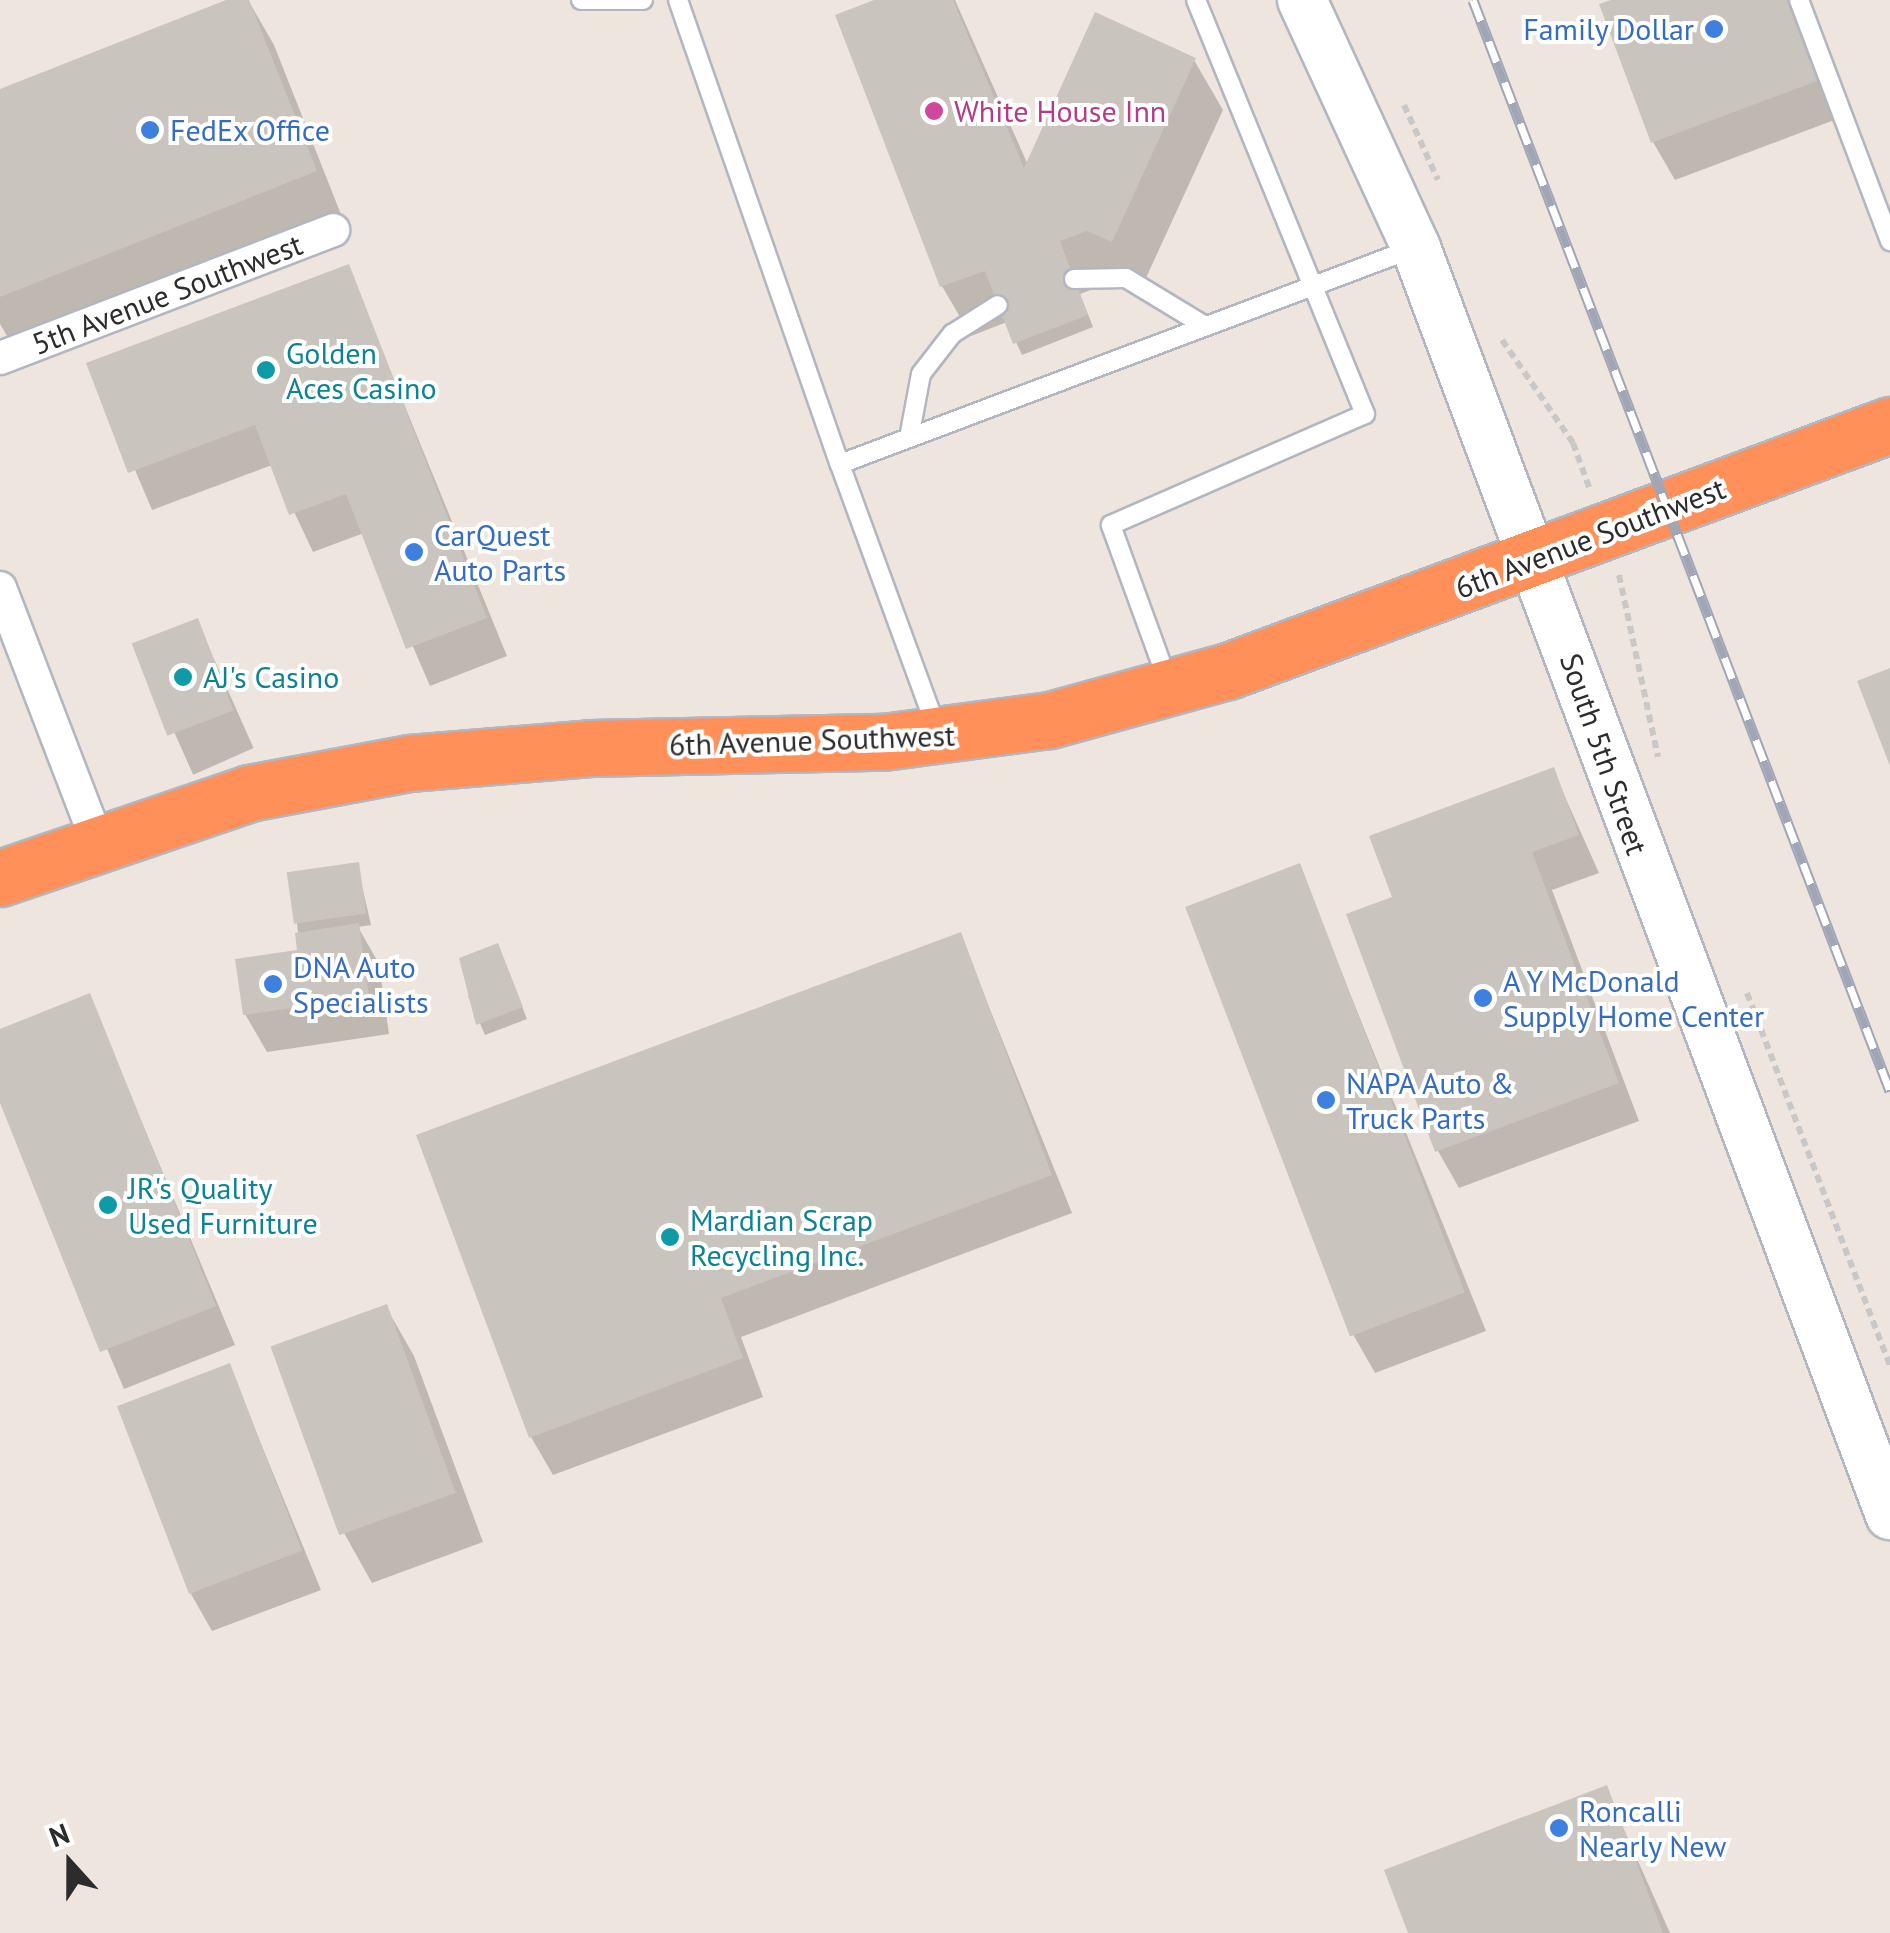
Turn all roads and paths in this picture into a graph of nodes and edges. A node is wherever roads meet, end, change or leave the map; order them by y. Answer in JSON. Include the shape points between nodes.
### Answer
{"nodes":[{"id":1,"x":581,"y":0,"type":"edge"},
{"id":2,"x":642,"y":0,"type":"edge"},
{"id":3,"x":678,"y":0,"type":"edge"},
{"id":4,"x":1196,"y":0,"type":"edge"},
{"id":5,"x":1302,"y":0,"type":"edge"},
{"id":6,"x":1799,"y":0,"type":"edge"},
{"id":7,"x":333,"y":230,"type":"dead end"},
{"id":8,"x":1890,"y":241,"type":"edge"},
{"id":9,"x":1416,"y":248,"type":"junction"},
{"id":10,"x":1074,"y":279,"type":"dead end"},
{"id":11,"x":1316,"y":286,"type":"junction"},
{"id":12,"x":998,"y":305,"type":"dead end"},
{"id":13,"x":1205,"y":326,"type":"junction"},
{"id":14,"x":0,"y":358,"type":"edge"},
{"id":15,"x":1890,"y":425,"type":"edge"},
{"id":16,"x":909,"y":438,"type":"junction"},
{"id":17,"x":840,"y":464,"type":"junction"},
{"id":18,"x":1535,"y":558,"type":"junction"},
{"id":19,"x":0,"y":588,"type":"edge"},
{"id":20,"x":1640,"y":646,"type":"dead end"},
{"id":21,"x":1170,"y":687,"type":"junction"},
{"id":22,"x":939,"y":737,"type":"junction"},
{"id":23,"x":1660,"y":762,"type":"dead end"},
{"id":24,"x":98,"y":841,"type":"junction"},
{"id":25,"x":0,"y":878,"type":"edge"},
{"id":26,"x":1742,"y":981,"type":"dead end"},
{"id":27,"x":1890,"y":1366,"type":"edge"},
{"id":28,"x":1890,"y":1516,"type":"edge"}],
"edges":[{"from":1,"to":2,"type":"lane"},
{"from":3,"to":17,"type":"lane"},
{"from":4,"to":11,"type":"lane"},
{"from":5,"to":9,"type":"main road","name":"South 5th Street"},
{"from":6,"to":8,"type":"lane"},
{"from":7,"to":14,"type":"street","name":"5th Avenue Southwest"},
{"from":9,"to":11,"type":"lane"},
{"from":9,"to":18,"type":"main road","name":"South 5th Street"},
{"from":10,"to":13,"type":"lane","via":[[1126,278]]},
{"from":11,"to":13,"type":"lane"},
{"from":11,"to":21,"type":"lane","via":[[1365,414],[1110,524]]},
{"from":12,"to":16,"type":"lane","via":[[952,334],[921,374]]},
{"from":13,"to":16,"type":"lane"},
{"from":15,"to":18,"type":"highway","name":"6th Avenue Southwest"},
{"from":16,"to":17,"type":"lane"},
{"from":17,"to":22,"type":"lane"},
{"from":18,"to":21,"type":"highway","name":"6th Avenue Southwest"},
{"from":18,"to":28,"type":"main road","name":"South 5th Street"},
{"from":19,"to":24,"type":"street"},
{"from":20,"to":23,"type":"path"},
{"from":21,"to":22,"type":"highway","name":"6th Avenue Southwest"},
{"from":22,"to":24,"type":"highway","name":"6th Avenue Southwest","via":[[409,762],[249,793]]},
{"from":24,"to":25,"type":"highway","name":"6th Avenue Southwest"},
{"from":26,"to":27,"type":"path"}]}
